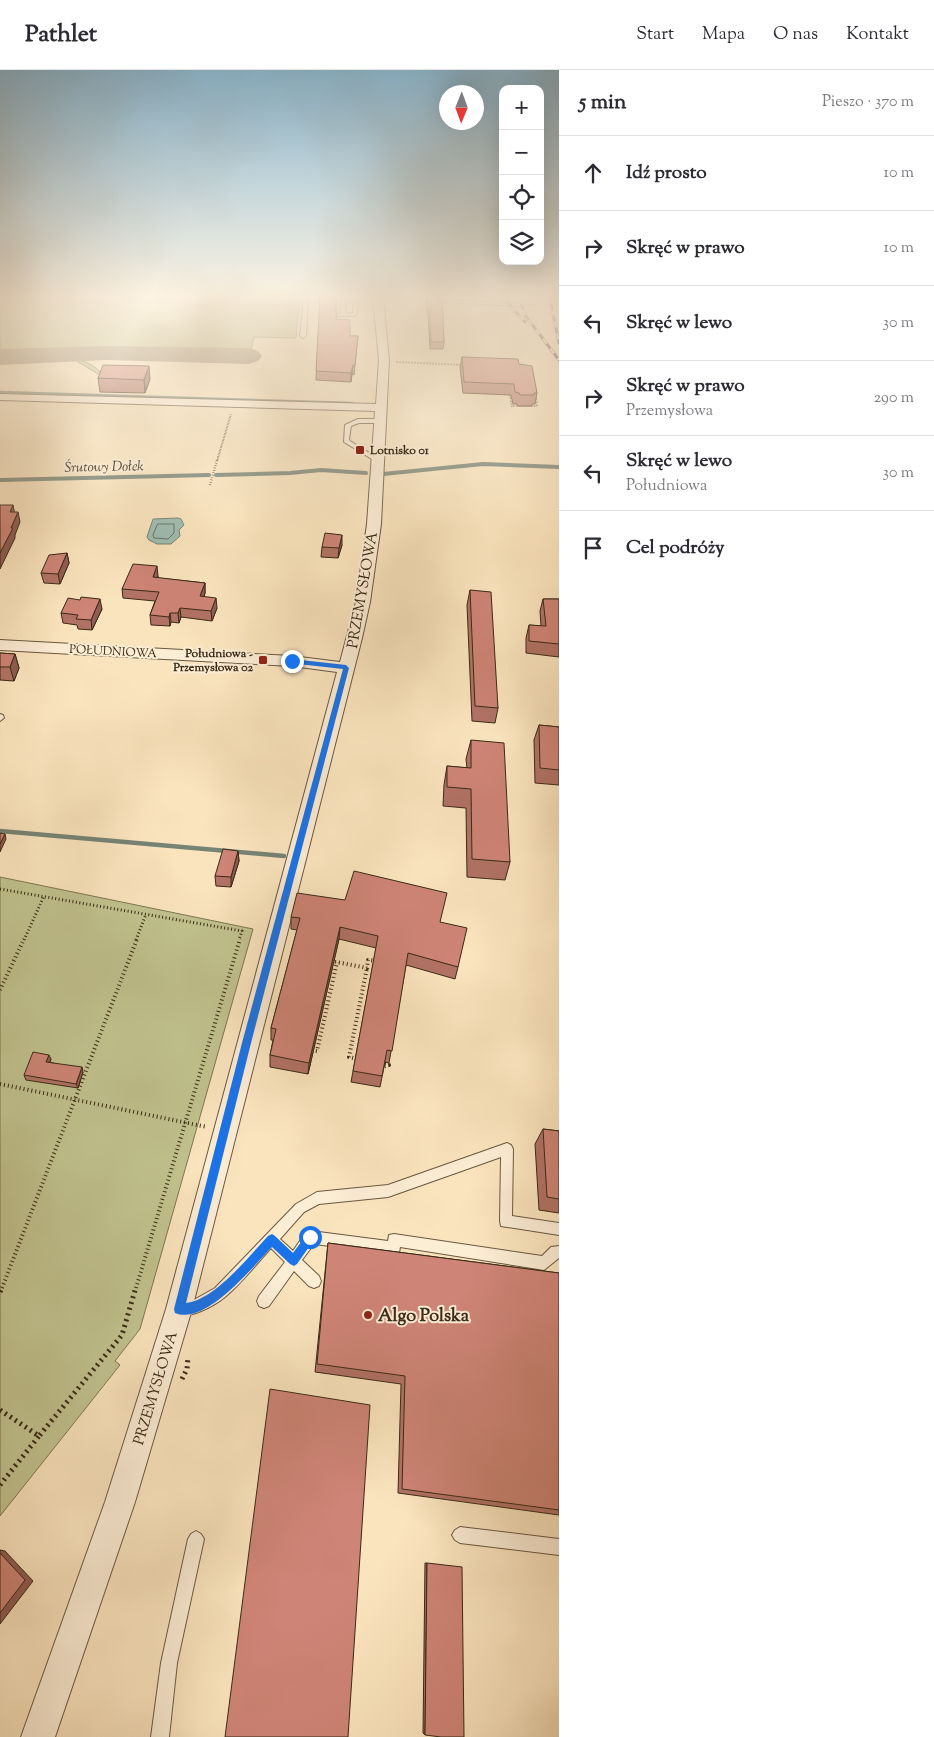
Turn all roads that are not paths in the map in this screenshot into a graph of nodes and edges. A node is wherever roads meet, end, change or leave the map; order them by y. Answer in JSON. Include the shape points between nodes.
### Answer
{"nodes":[{"id":1,"x":383,"y":376,"type":"edge"},
{"id":2,"x":0,"y":397,"type":"edge"},
{"id":3,"x":380,"y":408,"type":"junction"},
{"id":4,"x":380,"y":422,"type":"junction"},
{"id":5,"x":377,"y":460,"type":"junction"},
{"id":6,"x":0,"y":645,"type":"edge"},
{"id":7,"x":346,"y":668,"type":"junction"},
{"id":8,"x":559,"y":1229,"type":"edge"},
{"id":9,"x":272,"y":1240,"type":"junction"},
{"id":10,"x":559,"y":1252,"type":"edge"},
{"id":11,"x":294,"y":1261,"type":"junction"},
{"id":12,"x":314,"y":1281,"type":"dead end"},
{"id":13,"x":264,"y":1300,"type":"dead end"},
{"id":14,"x":179,"y":1309,"type":"junction"},
{"id":15,"x":460,"y":1535,"type":"dead end"},
{"id":16,"x":196,"y":1539,"type":"dead end"},
{"id":17,"x":559,"y":1547,"type":"edge"},
{"id":18,"x":38,"y":1737,"type":"edge"},
{"id":19,"x":160,"y":1737,"type":"edge"}],
"edges":[{"from":1,"to":3,"type":"street","name":"PRZEMYSŁOWA"},
{"from":2,"to":3,"type":"street"},
{"from":3,"to":4,"type":"street","name":"PRZEMYSŁOWA"},
{"from":4,"to":5,"type":"street","name":"PRZEMYSŁOWA"},
{"from":4,"to":5,"type":"lane","via":[[354,422],[346,429],[347,442]]},
{"from":5,"to":7,"type":"street","name":"PRZEMYSŁOWA","via":[[368,571]]},
{"from":6,"to":7,"type":"street","name":"POŁUDNIOWA","via":[[292,661]]},
{"from":7,"to":14,"type":"street","name":"PRZEMYSŁOWA"},
{"from":8,"to":9,"type":"lane","via":[[506,1222],[507,1149],[388,1191],[318,1198],[300,1208]]},
{"from":9,"to":11,"type":"lane"},
{"from":9,"to":14,"type":"lane","via":[[220,1293],[193,1308]]},
{"from":10,"to":11,"type":"lane","via":[[544,1263],[394,1240],[394,1248],[310,1237]]},
{"from":11,"to":12,"type":"lane"},
{"from":11,"to":13,"type":"lane"},
{"from":14,"to":18,"type":"street","name":"PRZEMYSŁOWA","via":[[120,1502]]},
{"from":15,"to":17,"type":"lane"},
{"from":16,"to":19,"type":"lane","via":[[169,1662]]}]}
